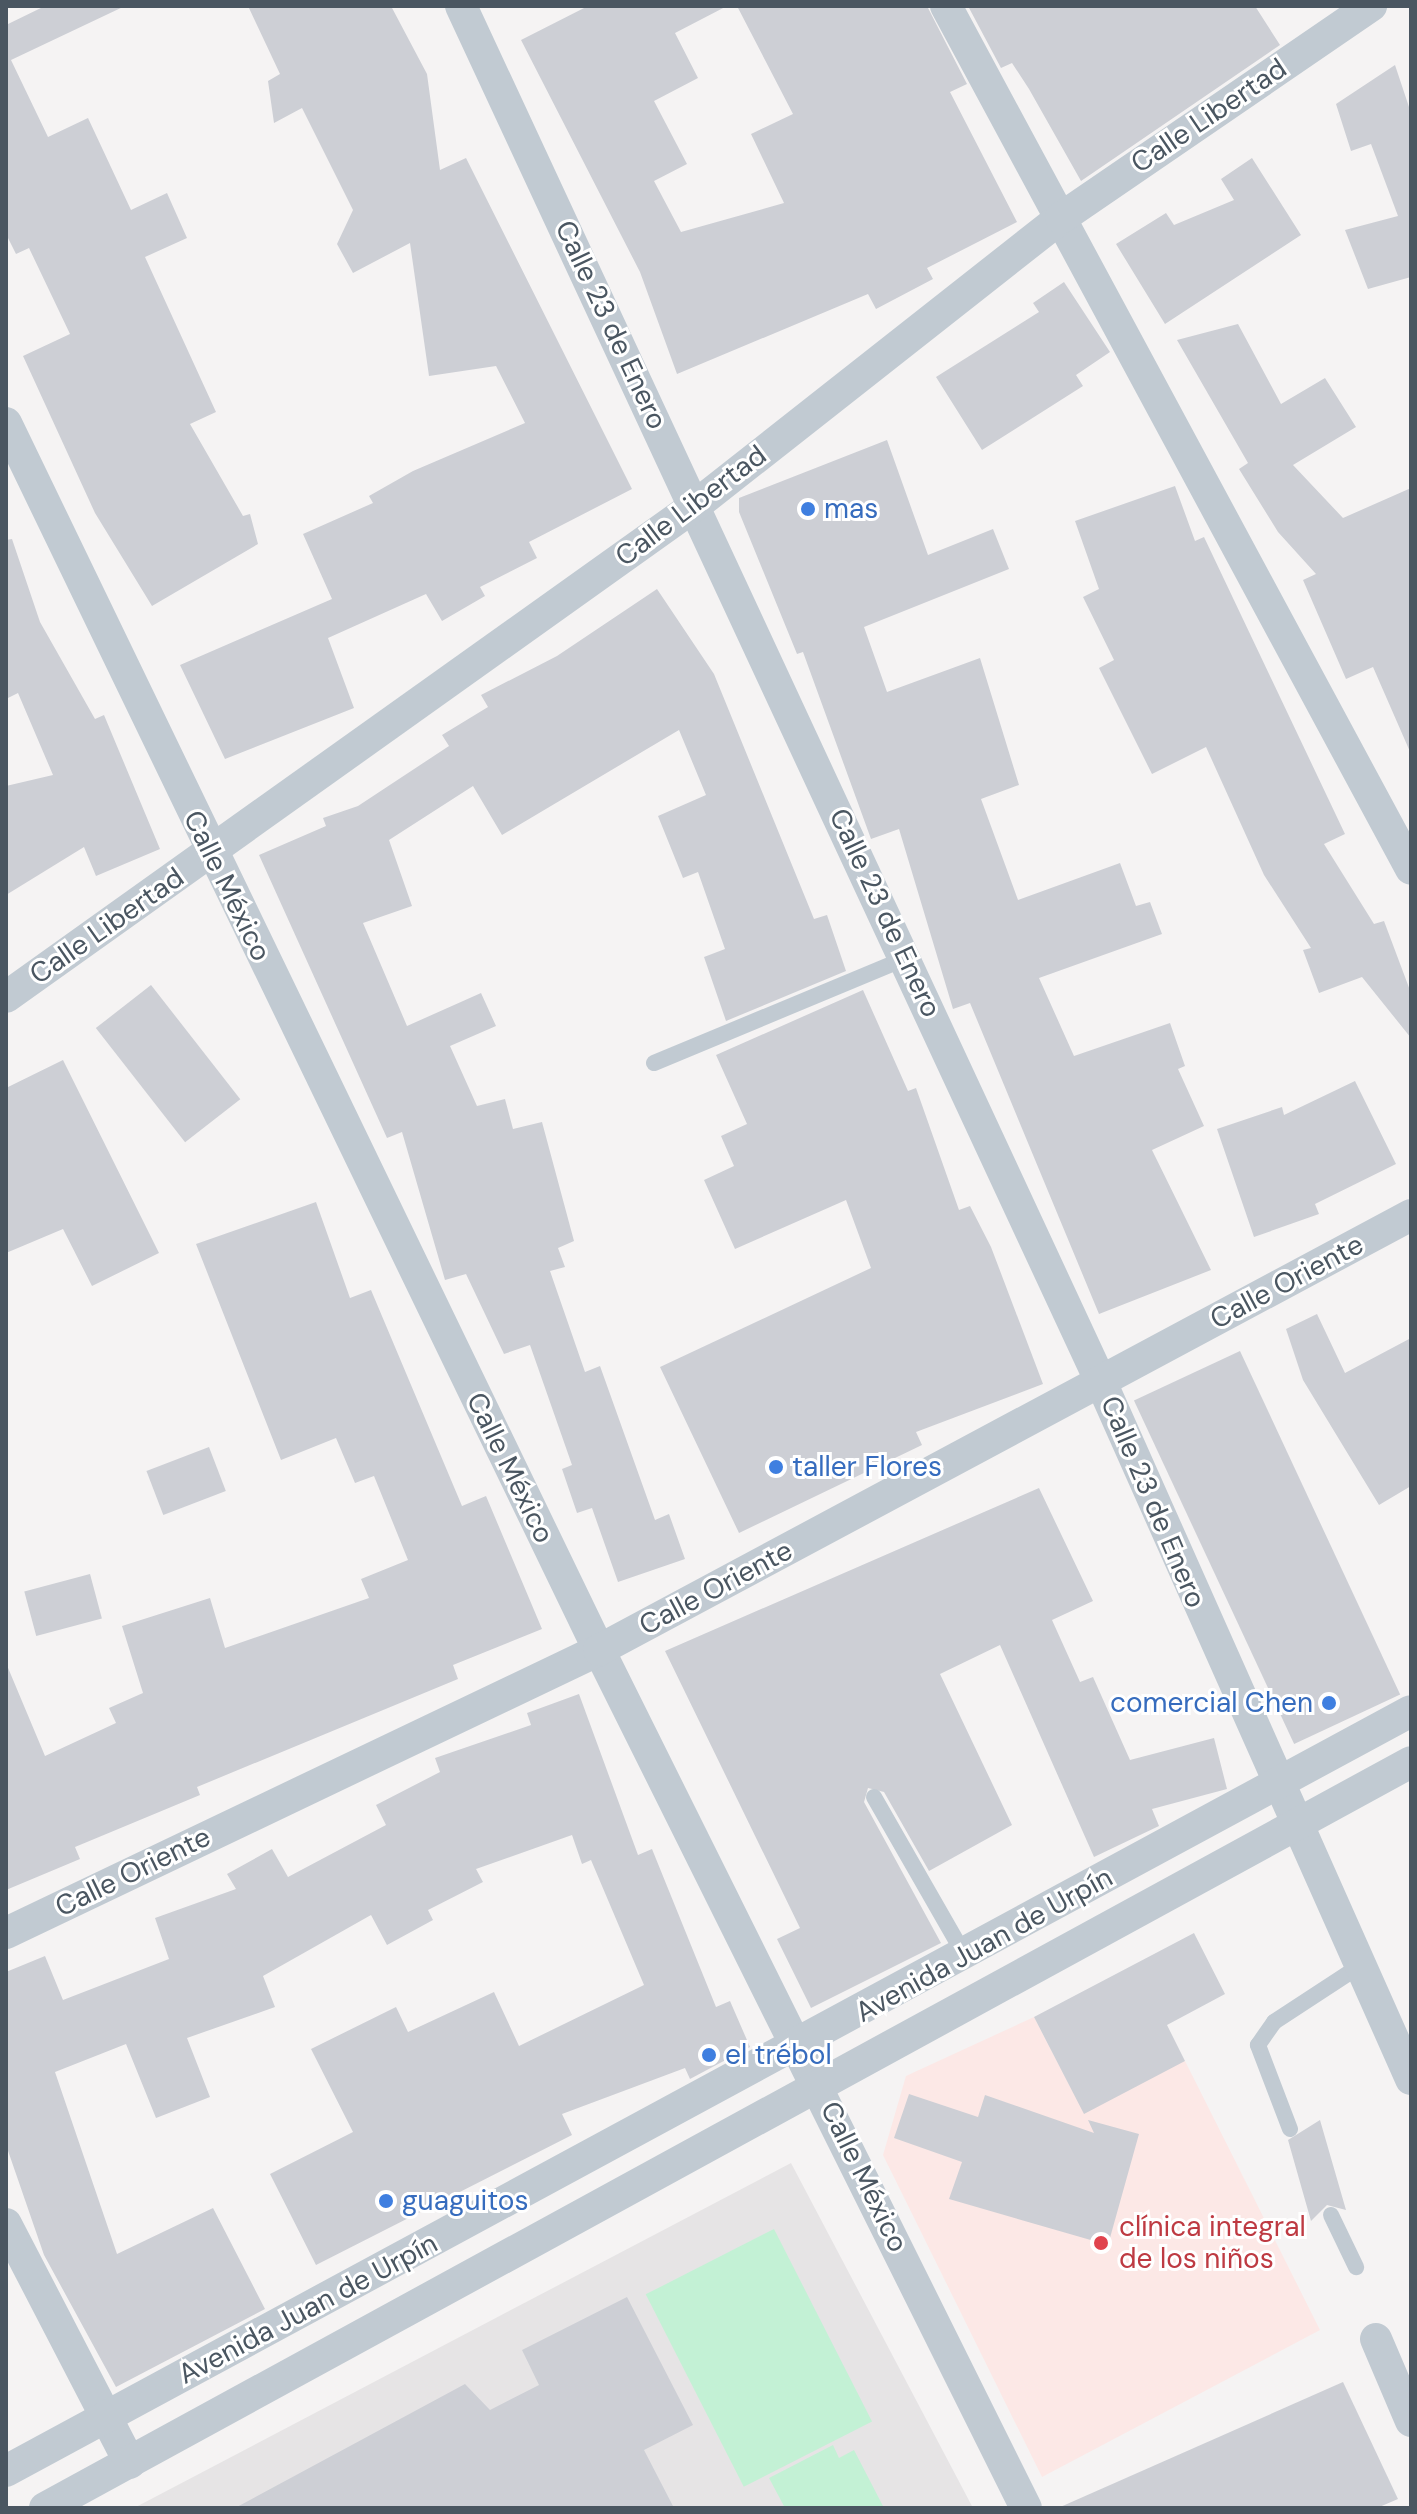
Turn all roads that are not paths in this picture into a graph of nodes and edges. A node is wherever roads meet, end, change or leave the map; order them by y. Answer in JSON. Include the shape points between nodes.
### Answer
{"nodes":[{"id":1,"x":461,"y":6,"type":"edge"},
{"id":2,"x":946,"y":6,"type":"edge"},
{"id":3,"x":1371,"y":6,"type":"edge"},
{"id":4,"x":1061,"y":218,"type":"junction"},
{"id":5,"x":6,"y":423,"type":"edge"},
{"id":6,"x":696,"y":505,"type":"junction"},
{"id":7,"x":211,"y":854,"type":"junction"},
{"id":8,"x":1411,"y":869,"type":"edge"},
{"id":9,"x":906,"y":958,"type":"junction"},
{"id":10,"x":6,"y":997,"type":"edge"},
{"id":11,"x":654,"y":1063,"type":"dead end"},
{"id":12,"x":1411,"y":1215,"type":"edge"},
{"id":13,"x":1101,"y":1382,"type":"junction"},
{"id":14,"x":599,"y":1650,"type":"junction"},
{"id":15,"x":1411,"y":1711,"type":"edge"},
{"id":16,"x":1411,"y":1762,"type":"edge"},
{"id":17,"x":1275,"y":1783,"type":"junction"},
{"id":18,"x":874,"y":1797,"type":"dead end"},
{"id":19,"x":1295,"y":1826,"type":"junction"},
{"id":20,"x":6,"y":1933,"type":"edge"},
{"id":21,"x":966,"y":1958,"type":"junction"},
{"id":22,"x":1358,"y":1967,"type":"junction"},
{"id":23,"x":795,"y":2048,"type":"junction"},
{"id":24,"x":1411,"y":2079,"type":"edge"},
{"id":25,"x":818,"y":2085,"type":"junction"},
{"id":26,"x":1290,"y":2129,"type":"dead end"},
{"id":27,"x":1331,"y":2215,"type":"dead end"},
{"id":28,"x":6,"y":2224,"type":"edge"},
{"id":29,"x":1356,"y":2267,"type":"dead end"},
{"id":30,"x":1376,"y":2339,"type":"dead end"},
{"id":31,"x":105,"y":2419,"type":"junction"},
{"id":32,"x":1411,"y":2421,"type":"edge"},
{"id":33,"x":130,"y":2463,"type":"junction"},
{"id":34,"x":6,"y":2471,"type":"edge"},
{"id":35,"x":47,"y":2507,"type":"edge"},
{"id":36,"x":1026,"y":2508,"type":"edge"}],
"edges":[{"from":1,"to":6,"type":"street","name":"Calle 23 de Enero"},
{"from":2,"to":4,"type":"street"},
{"from":3,"to":4,"type":"street","name":"Calle Libertad"},
{"from":4,"to":6,"type":"street","name":"Calle Libertad"},
{"from":4,"to":8,"type":"street"},
{"from":5,"to":7,"type":"street","name":"Calle México"},
{"from":6,"to":7,"type":"street","name":"Calle Libertad"},
{"from":6,"to":9,"type":"street","name":"Calle 23 de Enero"},
{"from":7,"to":10,"type":"street","name":"Calle Libertad"},
{"from":7,"to":14,"type":"street","name":"Calle México"},
{"from":9,"to":11,"type":"lane"},
{"from":9,"to":13,"type":"street","name":"Calle 23 de Enero"},
{"from":12,"to":13,"type":"street","name":"Calle Oriente"},
{"from":13,"to":14,"type":"street","name":"Calle Oriente"},
{"from":13,"to":17,"type":"street","name":"Calle 23 de Enero"},
{"from":14,"to":20,"type":"street","name":"Calle Oriente"},
{"from":14,"to":23,"type":"street","name":"Calle México"},
{"from":15,"to":17,"type":"street","name":"Avenida Juan de Urpín"},
{"from":16,"to":19,"type":"street","name":"Avenida Juan de Urpín"},
{"from":17,"to":19,"type":"street","name":"Calle 23 de Enero"},
{"from":17,"to":21,"type":"street","name":"Avenida Juan de Urpín"},
{"from":18,"to":21,"type":"lane"},
{"from":19,"to":22,"type":"street"},
{"from":19,"to":25,"type":"street","name":"Avenida Juan de Urpín"},
{"from":21,"to":23,"type":"street","name":"Avenida Juan de Urpín"},
{"from":22,"to":24,"type":"street"},
{"from":22,"to":26,"type":"lane","via":[[1274,2022],[1258,2045]]},
{"from":23,"to":25,"type":"street","name":"Calle México"},
{"from":23,"to":31,"type":"street","name":"Avenida Juan de Urpín"},
{"from":25,"to":33,"type":"street","name":"Avenida Juan de Urpín"},
{"from":25,"to":36,"type":"street","name":"Calle México"},
{"from":27,"to":29,"type":"lane"},
{"from":28,"to":31,"type":"street"},
{"from":30,"to":32,"type":"street"},
{"from":31,"to":33,"type":"street"},
{"from":31,"to":34,"type":"street","name":"Avenida Juan de Urpín"},
{"from":33,"to":35,"type":"street","name":"Avenida Juan de Urpín"}]}
